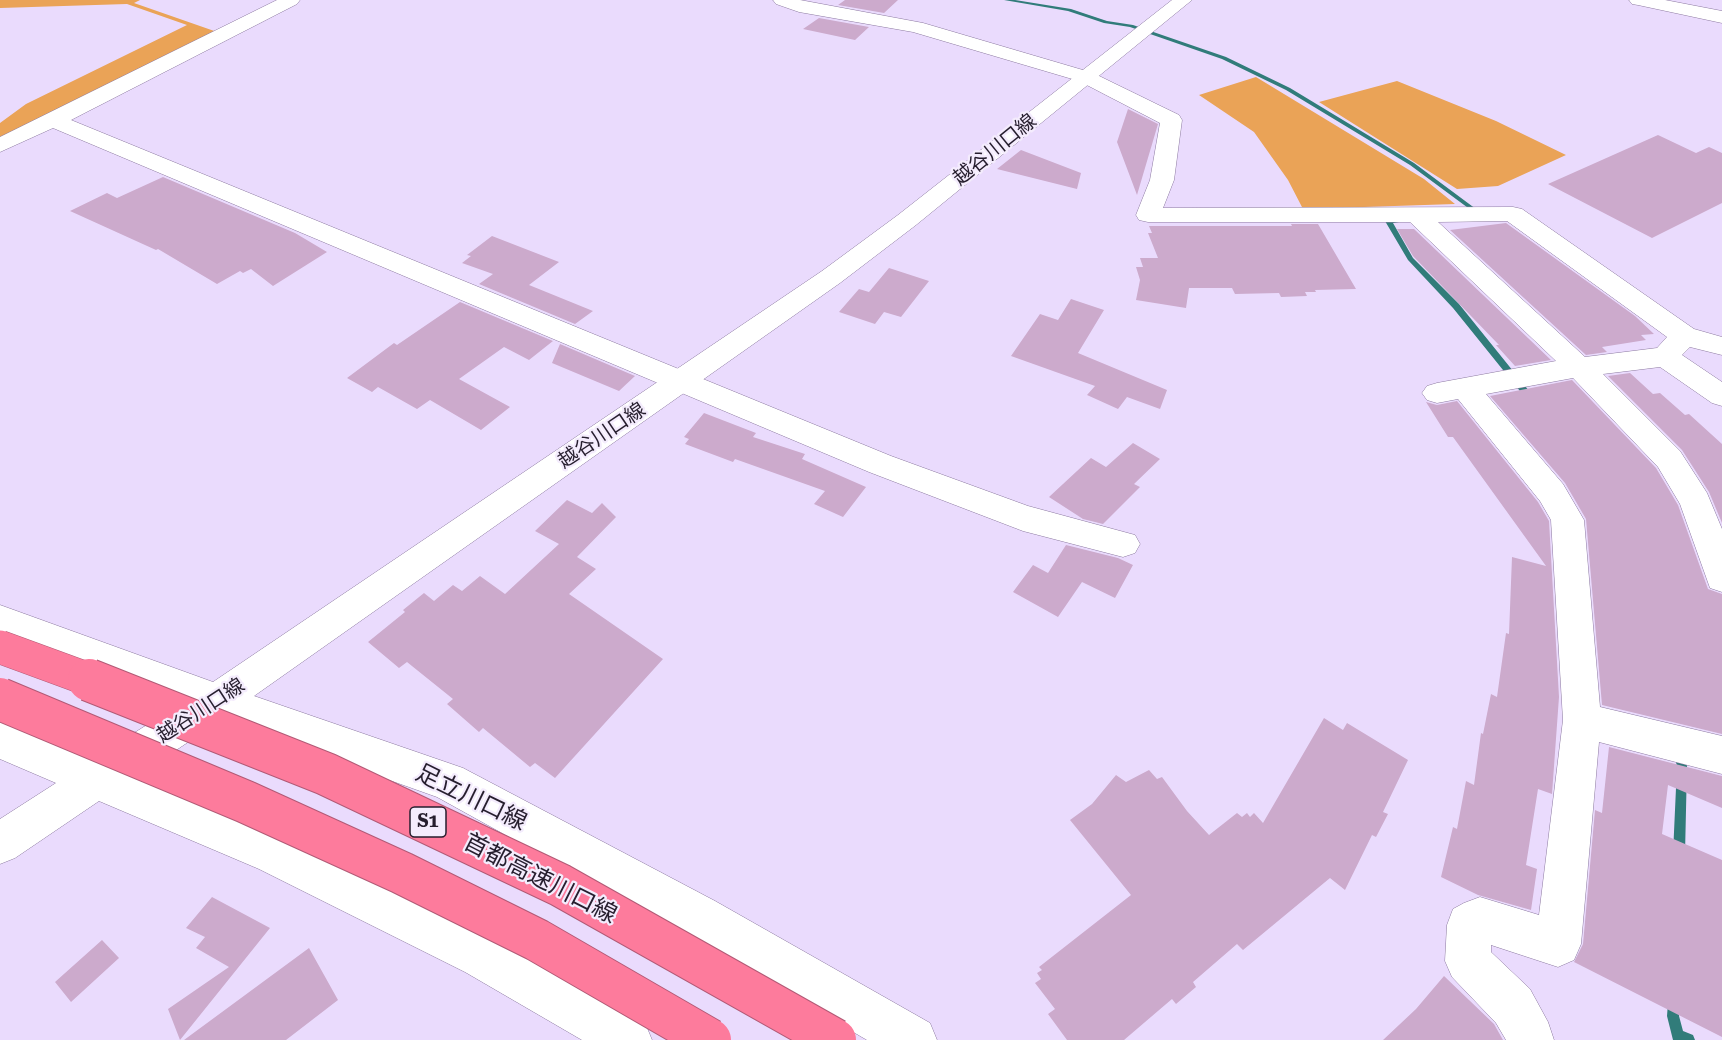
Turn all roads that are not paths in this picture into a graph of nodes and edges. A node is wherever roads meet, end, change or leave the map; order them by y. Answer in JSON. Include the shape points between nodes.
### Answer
{"nodes":[{"id":1,"x":291,"y":0,"type":"edge"},
{"id":2,"x":782,"y":0,"type":"edge"},
{"id":3,"x":1183,"y":0,"type":"edge"},
{"id":4,"x":1638,"y":0,"type":"edge"},
{"id":5,"x":902,"y":6,"type":"dead end"},
{"id":6,"x":1722,"y":18,"type":"edge"},
{"id":7,"x":883,"y":20,"type":"junction"},
{"id":8,"x":1086,"y":77,"type":"junction"},
{"id":9,"x":53,"y":120,"type":"junction"},
{"id":10,"x":0,"y":145,"type":"edge"},
{"id":11,"x":1415,"y":213,"type":"junction"},
{"id":12,"x":1722,"y":346,"type":"edge"},
{"id":13,"x":1675,"y":347,"type":"junction"},
{"id":14,"x":1579,"y":367,"type":"junction"},
{"id":15,"x":682,"y":382,"type":"junction"},
{"id":16,"x":1722,"y":396,"type":"edge"},
{"id":17,"x":1709,"y":505,"type":"edge"},
{"id":18,"x":1123,"y":544,"type":"dead end"},
{"id":19,"x":1722,"y":578,"type":"edge"},
{"id":20,"x":0,"y":620,"type":"edge"},
{"id":21,"x":0,"y":647,"type":"edge"},
{"id":22,"x":0,"y":699,"type":"edge"},
{"id":23,"x":218,"y":701,"type":"junction"},
{"id":24,"x":1582,"y":720,"type":"junction"},
{"id":25,"x":0,"y":740,"type":"edge"},
{"id":26,"x":1722,"y":755,"type":"edge"},
{"id":27,"x":96,"y":778,"type":"junction"},
{"id":28,"x":0,"y":843,"type":"edge"},
{"id":29,"x":628,"y":1040,"type":"edge"},
{"id":30,"x":710,"y":1040,"type":"edge"},
{"id":31,"x":835,"y":1040,"type":"edge"},
{"id":32,"x":913,"y":1040,"type":"edge"},
{"id":33,"x":1531,"y":1040,"type":"edge"}],
"edges":[{"from":1,"to":9,"type":"street"},
{"from":2,"to":7,"type":"street"},
{"from":3,"to":8,"type":"street","name":"越谷川口線"},
{"from":4,"to":6,"type":"street"},
{"from":5,"to":7,"type":"street"},
{"from":7,"to":8,"type":"street"},
{"from":8,"to":11,"type":"street","via":[[1171,120],[1162,180],[1148,215]]},
{"from":8,"to":15,"type":"street","name":"越谷川口線","via":[[888,234]]},
{"from":9,"to":10,"type":"street"},
{"from":9,"to":15,"type":"street"},
{"from":11,"to":13,"type":"street","via":[[1513,214]]},
{"from":11,"to":14,"type":"street"},
{"from":12,"to":13,"type":"street"},
{"from":13,"to":14,"type":"street"},
{"from":13,"to":16,"type":"street"},
{"from":14,"to":17,"type":"street"},
{"from":14,"to":24,"type":"street","via":[[1451,390],[1552,493],[1567,520]]},
{"from":15,"to":18,"type":"street","via":[[1023,518]]},
{"from":15,"to":23,"type":"street","name":"越谷川口線"},
{"from":17,"to":19,"type":"street"},
{"from":20,"to":23,"type":"street","name":"足立川口線"},
{"from":21,"to":31,"type":"highway","name":"首都高速川口線","number":"S1","bridge":true,"via":[[150,702],[326,774],[560,885]]},
{"from":22,"to":30,"type":"highway","bridge":true,"via":[[246,802],[402,873],[537,940]]},
{"from":23,"to":27,"type":"street","name":"越谷川口線"},
{"from":23,"to":32,"type":"street","name":"足立川口線","via":[[449,782],[699,917]]},
{"from":24,"to":26,"type":"street"},
{"from":24,"to":33,"type":"street","via":[[1558,944],[1480,919],[1469,925],[1468,962],[1513,1006]]},
{"from":25,"to":27,"type":"street"},
{"from":27,"to":28,"type":"street","name":"越谷川口線"},
{"from":27,"to":29,"type":"street","via":[[274,854],[481,956]]}]}
